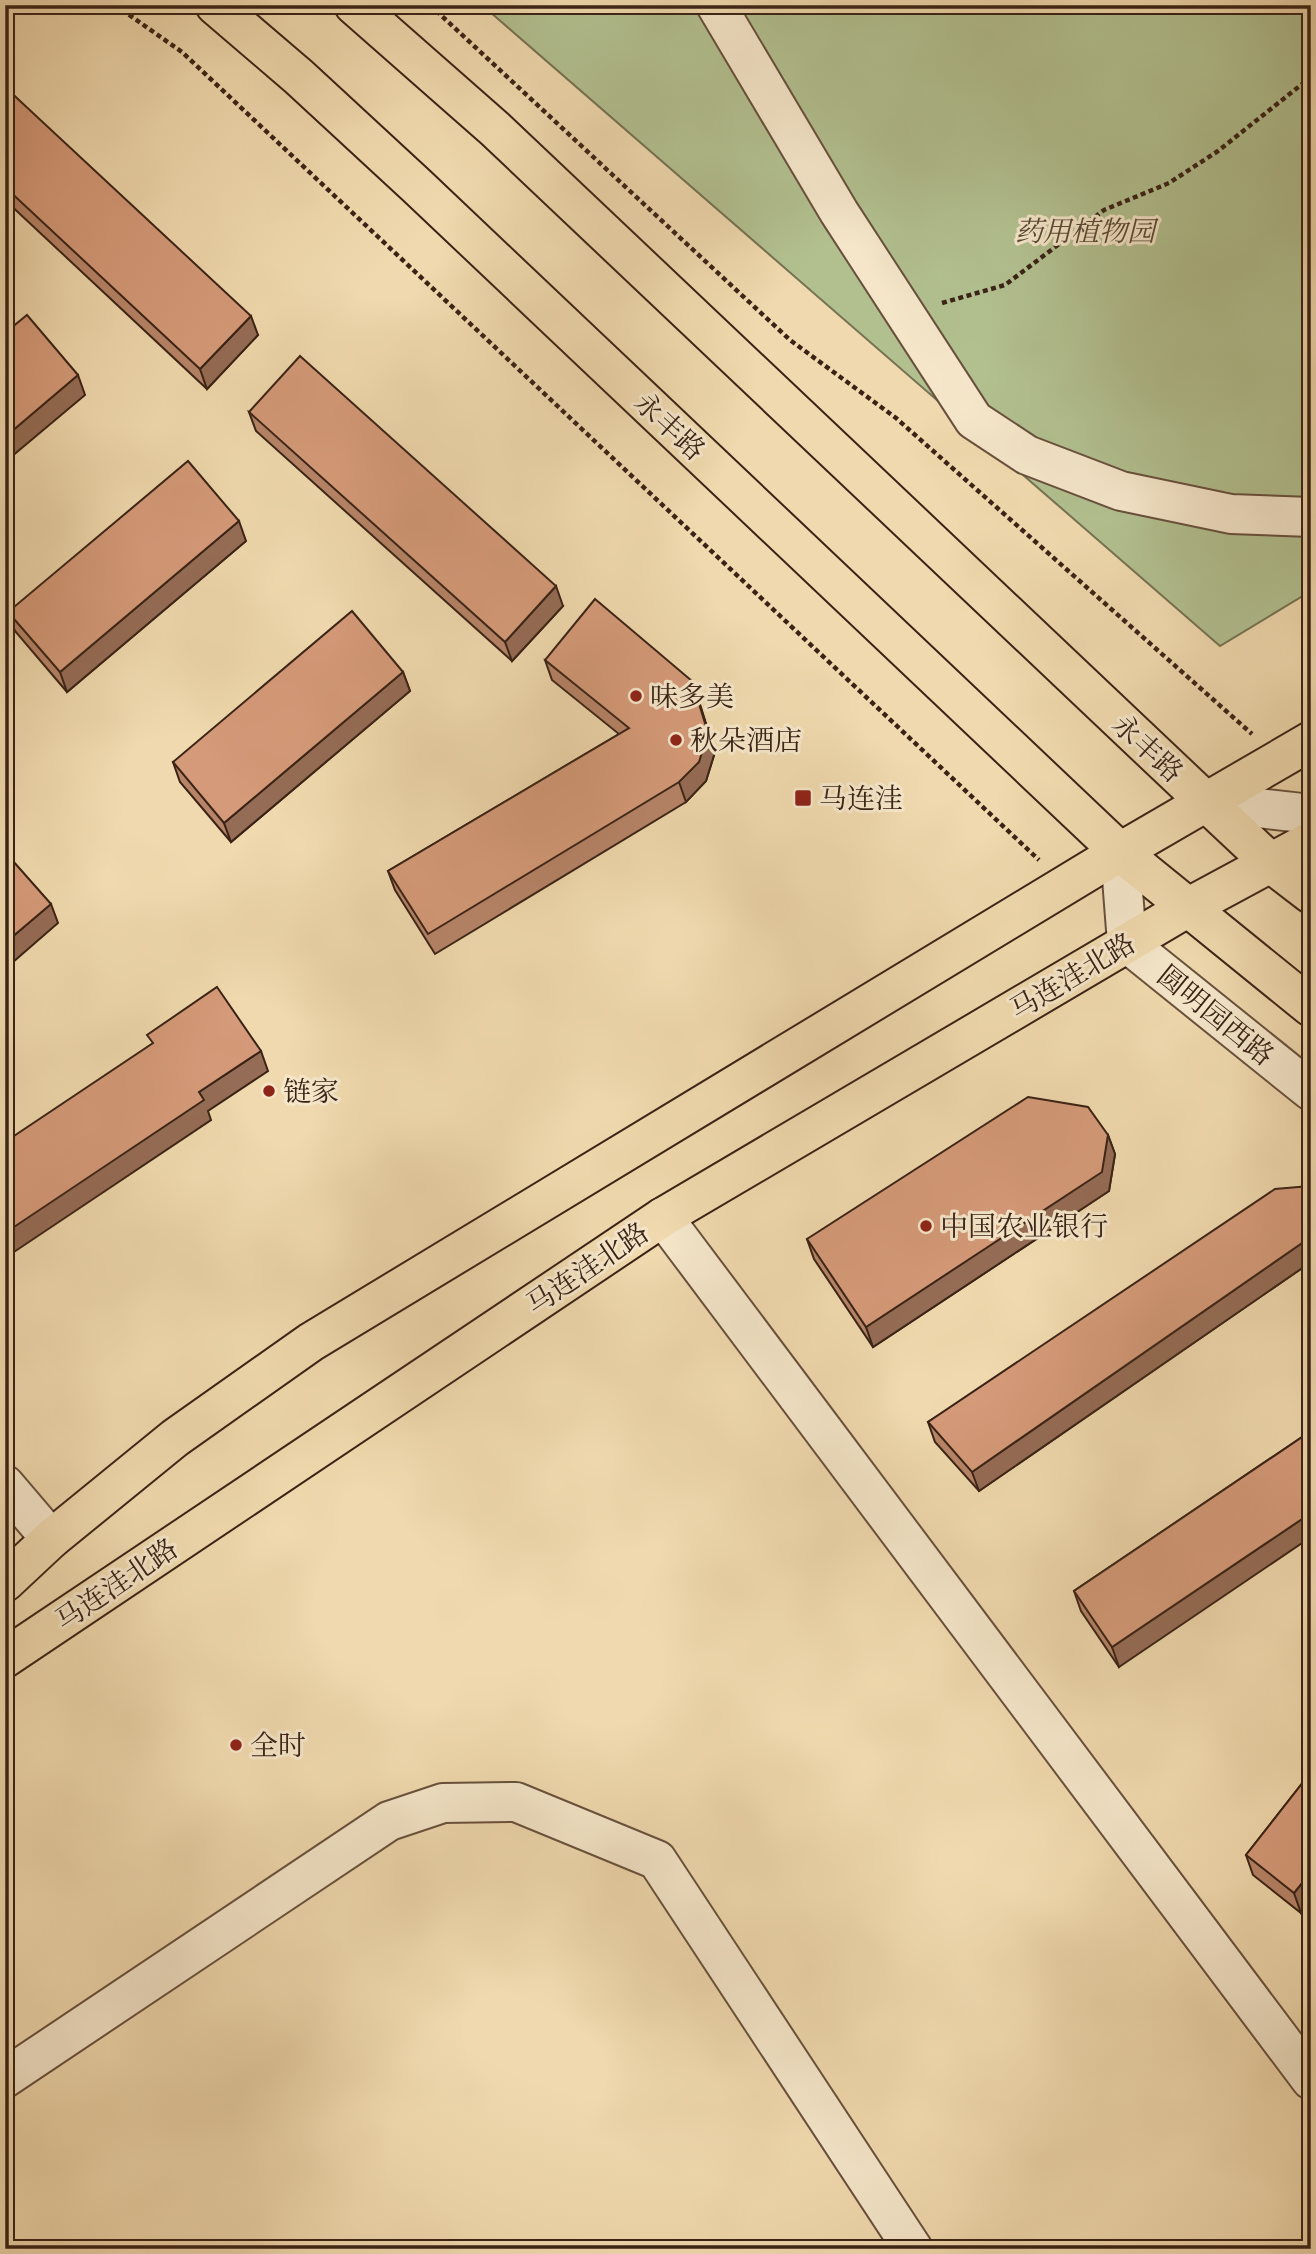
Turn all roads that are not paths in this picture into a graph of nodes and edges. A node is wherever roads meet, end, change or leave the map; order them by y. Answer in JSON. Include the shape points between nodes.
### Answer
{"nodes":[{"id":1,"x":215,"y":5,"type":"edge"},
{"id":2,"x":354,"y":5,"type":"edge"},
{"id":3,"x":716,"y":5,"type":"edge"},
{"id":4,"x":1311,"y":517,"type":"edge"},
{"id":5,"x":1295,"y":750,"type":"edge"},
{"id":6,"x":1206,"y":802,"type":"junction"},
{"id":7,"x":1311,"y":814,"type":"edge"},
{"id":8,"x":1311,"y":841,"type":"edge"},
{"id":9,"x":1120,"y":852,"type":"junction"},
{"id":10,"x":1272,"y":864,"type":"junction"},
{"id":11,"x":1311,"y":894,"type":"edge"},
{"id":12,"x":1187,"y":908,"type":"junction"},
{"id":13,"x":1128,"y":943,"type":"junction"},
{"id":14,"x":1311,"y":1007,"type":"edge"},
{"id":15,"x":1311,"y":1091,"type":"edge"},
{"id":16,"x":663,"y":1217,"type":"junction"},
{"id":17,"x":5,"y":1485,"type":"edge"},
{"id":18,"x":51,"y":1539,"type":"junction"},
{"id":19,"x":5,"y":1582,"type":"edge"},
{"id":20,"x":5,"y":1658,"type":"edge"},
{"id":21,"x":5,"y":2078,"type":"edge"},
{"id":22,"x":1311,"y":2080,"type":"edge"},
{"id":23,"x":914,"y":2249,"type":"edge"}],
"edges":[{"from":1,"to":9,"type":"main road","name":"永丰路","via":[[417,186]]},
{"from":2,"to":6,"type":"main road","name":"永丰路","via":[[495,130]]},
{"from":3,"to":4,"type":"street","via":[[769,100],[974,420],[1027,454],[1121,491],[1231,513]]},
{"from":5,"to":6,"type":"main road"},
{"from":6,"to":7,"type":"street"},
{"from":6,"to":9,"type":"main road"},
{"from":6,"to":10,"type":"main road","name":"永丰路"},
{"from":8,"to":10,"type":"main road"},
{"from":9,"to":12,"type":"main road","name":"永丰路"},
{"from":9,"to":13,"type":"street"},
{"from":9,"to":18,"type":"main road","via":[[311,1342],[176,1438]]},
{"from":10,"to":11,"type":"main road"},
{"from":10,"to":12,"type":"main road","name":"马连洼北路"},
{"from":12,"to":13,"type":"main road","name":"马连洼北路"},
{"from":12,"to":14,"type":"main road"},
{"from":13,"to":15,"type":"street","name":"圆明园西路"},
{"from":13,"to":16,"type":"main road","name":"马连洼北路"},
{"from":16,"to":20,"type":"main road","name":"马连洼北路"},
{"from":16,"to":22,"type":"street"},
{"from":17,"to":18,"type":"street"},
{"from":18,"to":19,"type":"main road"},
{"from":21,"to":23,"type":"street","via":[[388,1821],[443,1803],[516,1802],[657,1860]]}]}
